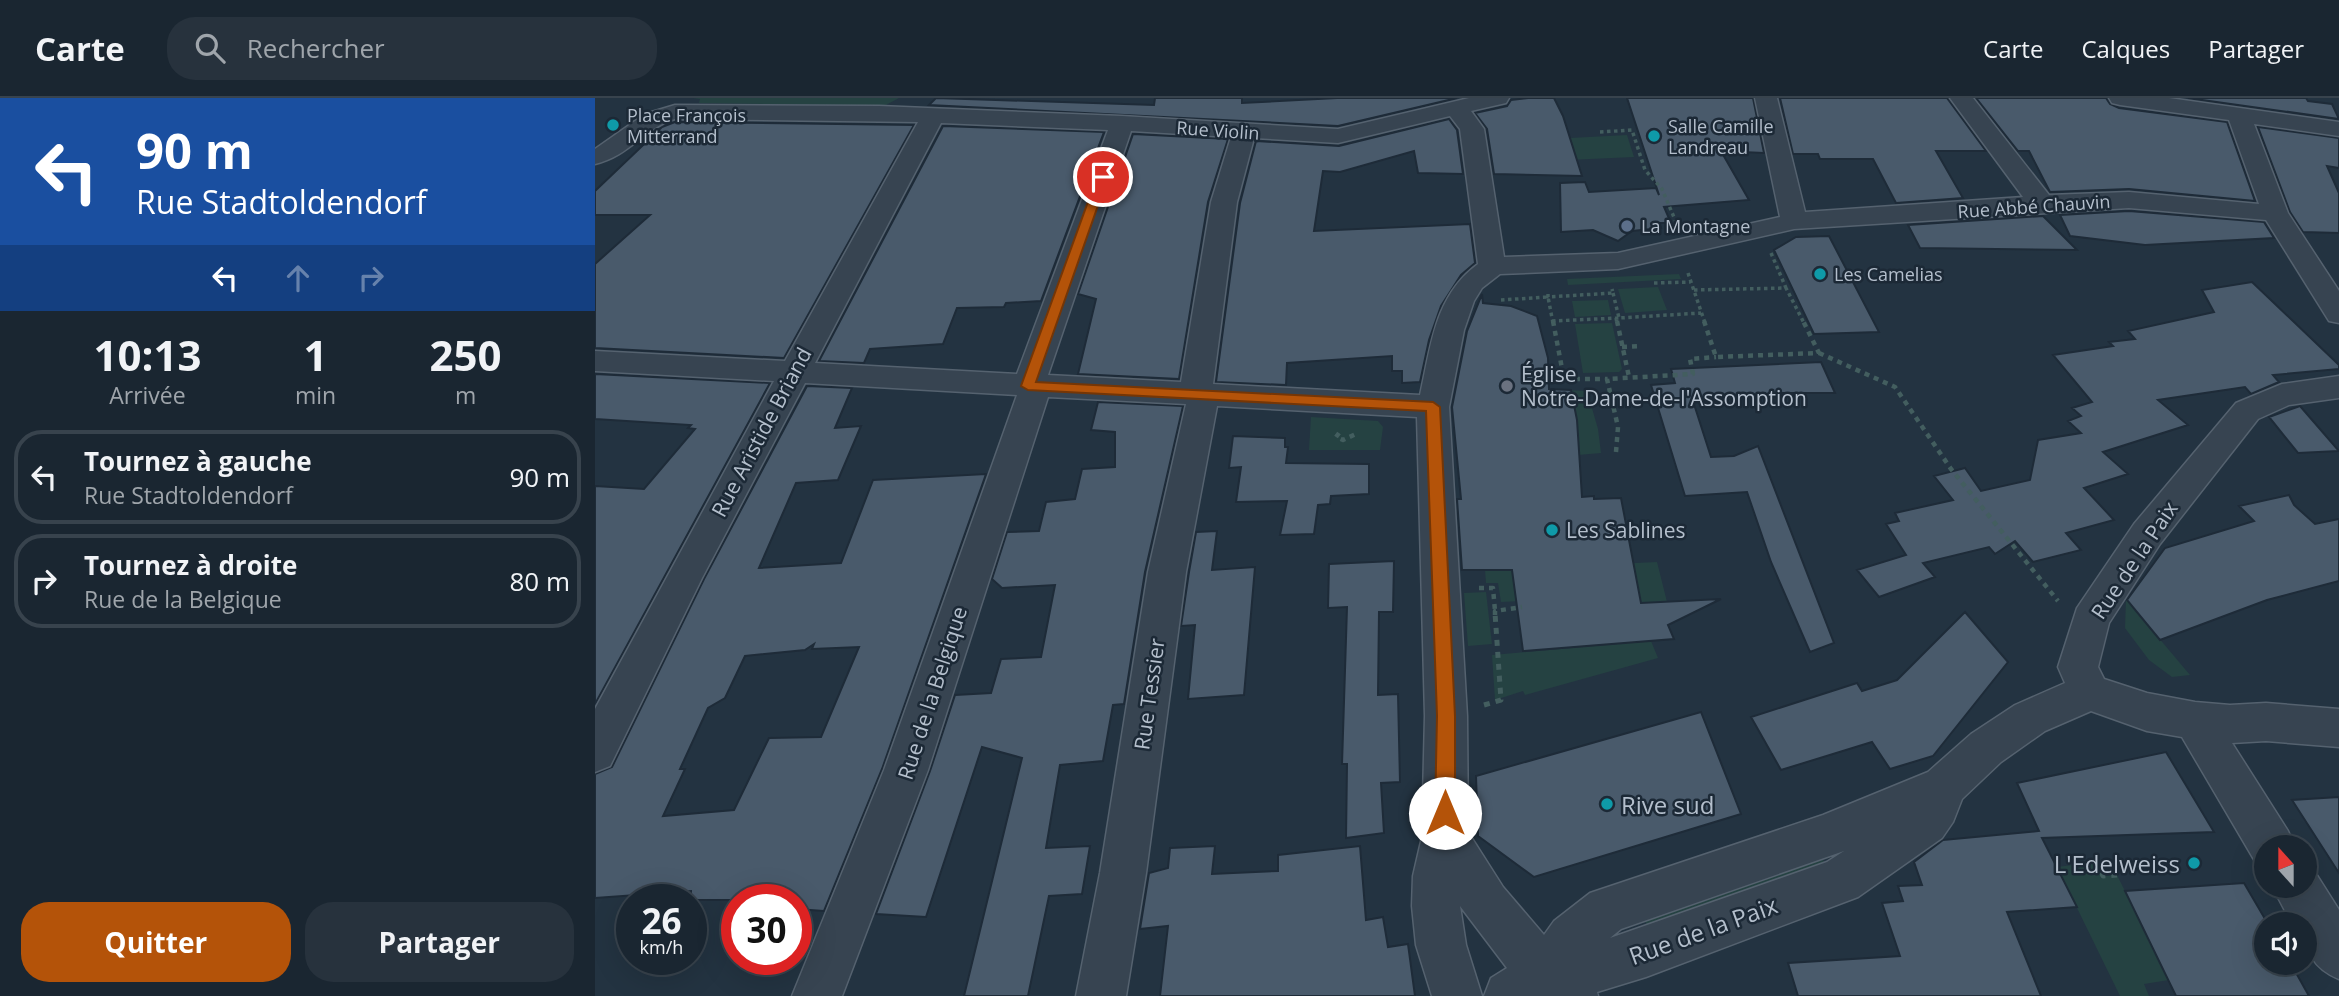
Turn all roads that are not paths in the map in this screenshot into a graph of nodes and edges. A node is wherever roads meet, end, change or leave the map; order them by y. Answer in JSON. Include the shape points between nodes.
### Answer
{"nodes":[{"id":1,"x":1148,"y":98,"type":"edge"},
{"id":2,"x":1498,"y":98,"type":"edge"},
{"id":3,"x":1766,"y":98,"type":"edge"},
{"id":4,"x":1961,"y":98,"type":"edge"},
{"id":5,"x":2120,"y":98,"type":"edge"},
{"id":6,"x":1456,"y":108,"type":"junction"},
{"id":7,"x":2239,"y":115,"type":"junction"},
{"id":8,"x":933,"y":116,"type":"junction"},
{"id":9,"x":1130,"y":123,"type":"junction"},
{"id":10,"x":2339,"y":129,"type":"edge"},
{"id":11,"x":1244,"y":132,"type":"junction"},
{"id":12,"x":595,"y":157,"type":"edge"},
{"id":13,"x":2041,"y":203,"type":"junction"},
{"id":14,"x":2275,"y":213,"type":"junction"},
{"id":15,"x":1794,"y":220,"type":"junction"},
{"id":16,"x":1492,"y":267,"type":"junction"},
{"id":17,"x":2339,"y":314,"type":"edge"},
{"id":18,"x":595,"y":361,"type":"edge"},
{"id":19,"x":794,"y":371,"type":"junction"},
{"id":20,"x":1032,"y":386,"type":"junction"},
{"id":21,"x":2339,"y":387,"type":"edge"},
{"id":22,"x":1200,"y":393,"type":"junction"},
{"id":23,"x":1433,"y":407,"type":"junction"},
{"id":24,"x":2089,"y":692,"type":"junction"},
{"id":25,"x":2195,"y":721,"type":"junction"},
{"id":26,"x":2335,"y":733,"type":"edge"},
{"id":27,"x":595,"y":752,"type":"edge"},
{"id":28,"x":2265,"y":835,"type":"edge"},
{"id":29,"x":1445,"y":837,"type":"junction"},
{"id":30,"x":2304,"y":898,"type":"edge"},
{"id":31,"x":2339,"y":954,"type":"edge"},
{"id":32,"x":1543,"y":988,"type":"edge"},
{"id":33,"x":817,"y":996,"type":"edge"},
{"id":34,"x":1101,"y":996,"type":"edge"},
{"id":35,"x":1457,"y":996,"type":"edge"}],
"edges":[{"from":1,"to":9,"type":"street","name":"Rue de la Belgique"},
{"from":2,"to":6,"type":"street","name":"Rue Violin"},
{"from":3,"to":15,"type":"street"},
{"from":4,"to":13,"type":"street"},
{"from":5,"to":7,"type":"street"},
{"from":6,"to":11,"type":"street","name":"Rue Violin","via":[[1338,136]]},
{"from":6,"to":16,"type":"street","via":[[1472,129]]},
{"from":7,"to":10,"type":"street"},
{"from":7,"to":14,"type":"street"},
{"from":8,"to":9,"type":"street","name":"Rue Violin"},
{"from":8,"to":12,"type":"street","name":"Rue Violin","via":[[675,111],[651,119],[617,150]]},
{"from":8,"to":19,"type":"street","name":"Rue Aristide Briand"},
{"from":9,"to":11,"type":"street","name":"Rue Violin"},
{"from":9,"to":20,"type":"street","name":"Rue de la Belgique"},
{"from":11,"to":22,"type":"street","name":"Rue Tessier","via":[[1224,202],[1204,324]]},
{"from":13,"to":14,"type":"street","name":"Rue Abbé Chauvin","via":[[2129,200]]},
{"from":13,"to":15,"type":"street","name":"Rue Abbé Chauvin"},
{"from":14,"to":17,"type":"street"},
{"from":15,"to":16,"type":"street","name":"Rue Abbé Chauvin","via":[[1618,261]]},
{"from":16,"to":23,"type":"street","via":[[1468,286],[1452,316]]},
{"from":18,"to":19,"type":"street"},
{"from":19,"to":20,"type":"street"},
{"from":19,"to":27,"type":"street","name":"Rue Aristide Briand"},
{"from":20,"to":22,"type":"street"},
{"from":20,"to":33,"type":"street","name":"Rue de la Belgique","via":[[897,799]]},
{"from":21,"to":24,"type":"street","name":"Rue de la Paix","via":[[2282,396],[2247,411],[2147,534],[2091,619],[2078,667]]},
{"from":22,"to":23,"type":"street"},
{"from":22,"to":34,"type":"street","name":"Rue Tessier","via":[[1167,572]]},
{"from":23,"to":29,"type":"street","via":[[1446,716]]},
{"from":24,"to":25,"type":"street","via":[[2147,712]]},
{"from":24,"to":32,"type":"street","name":"Rue de la Paix","via":[[2030,718],[1986,748],[1944,787],[1926,823],[1841,880]]},
{"from":25,"to":26,"type":"street"},
{"from":25,"to":28,"type":"street"},
{"from":29,"to":32,"type":"street"},
{"from":29,"to":35,"type":"street","via":[[1436,876],[1436,906],[1441,945]]},
{"from":30,"to":31,"type":"street"}]}
